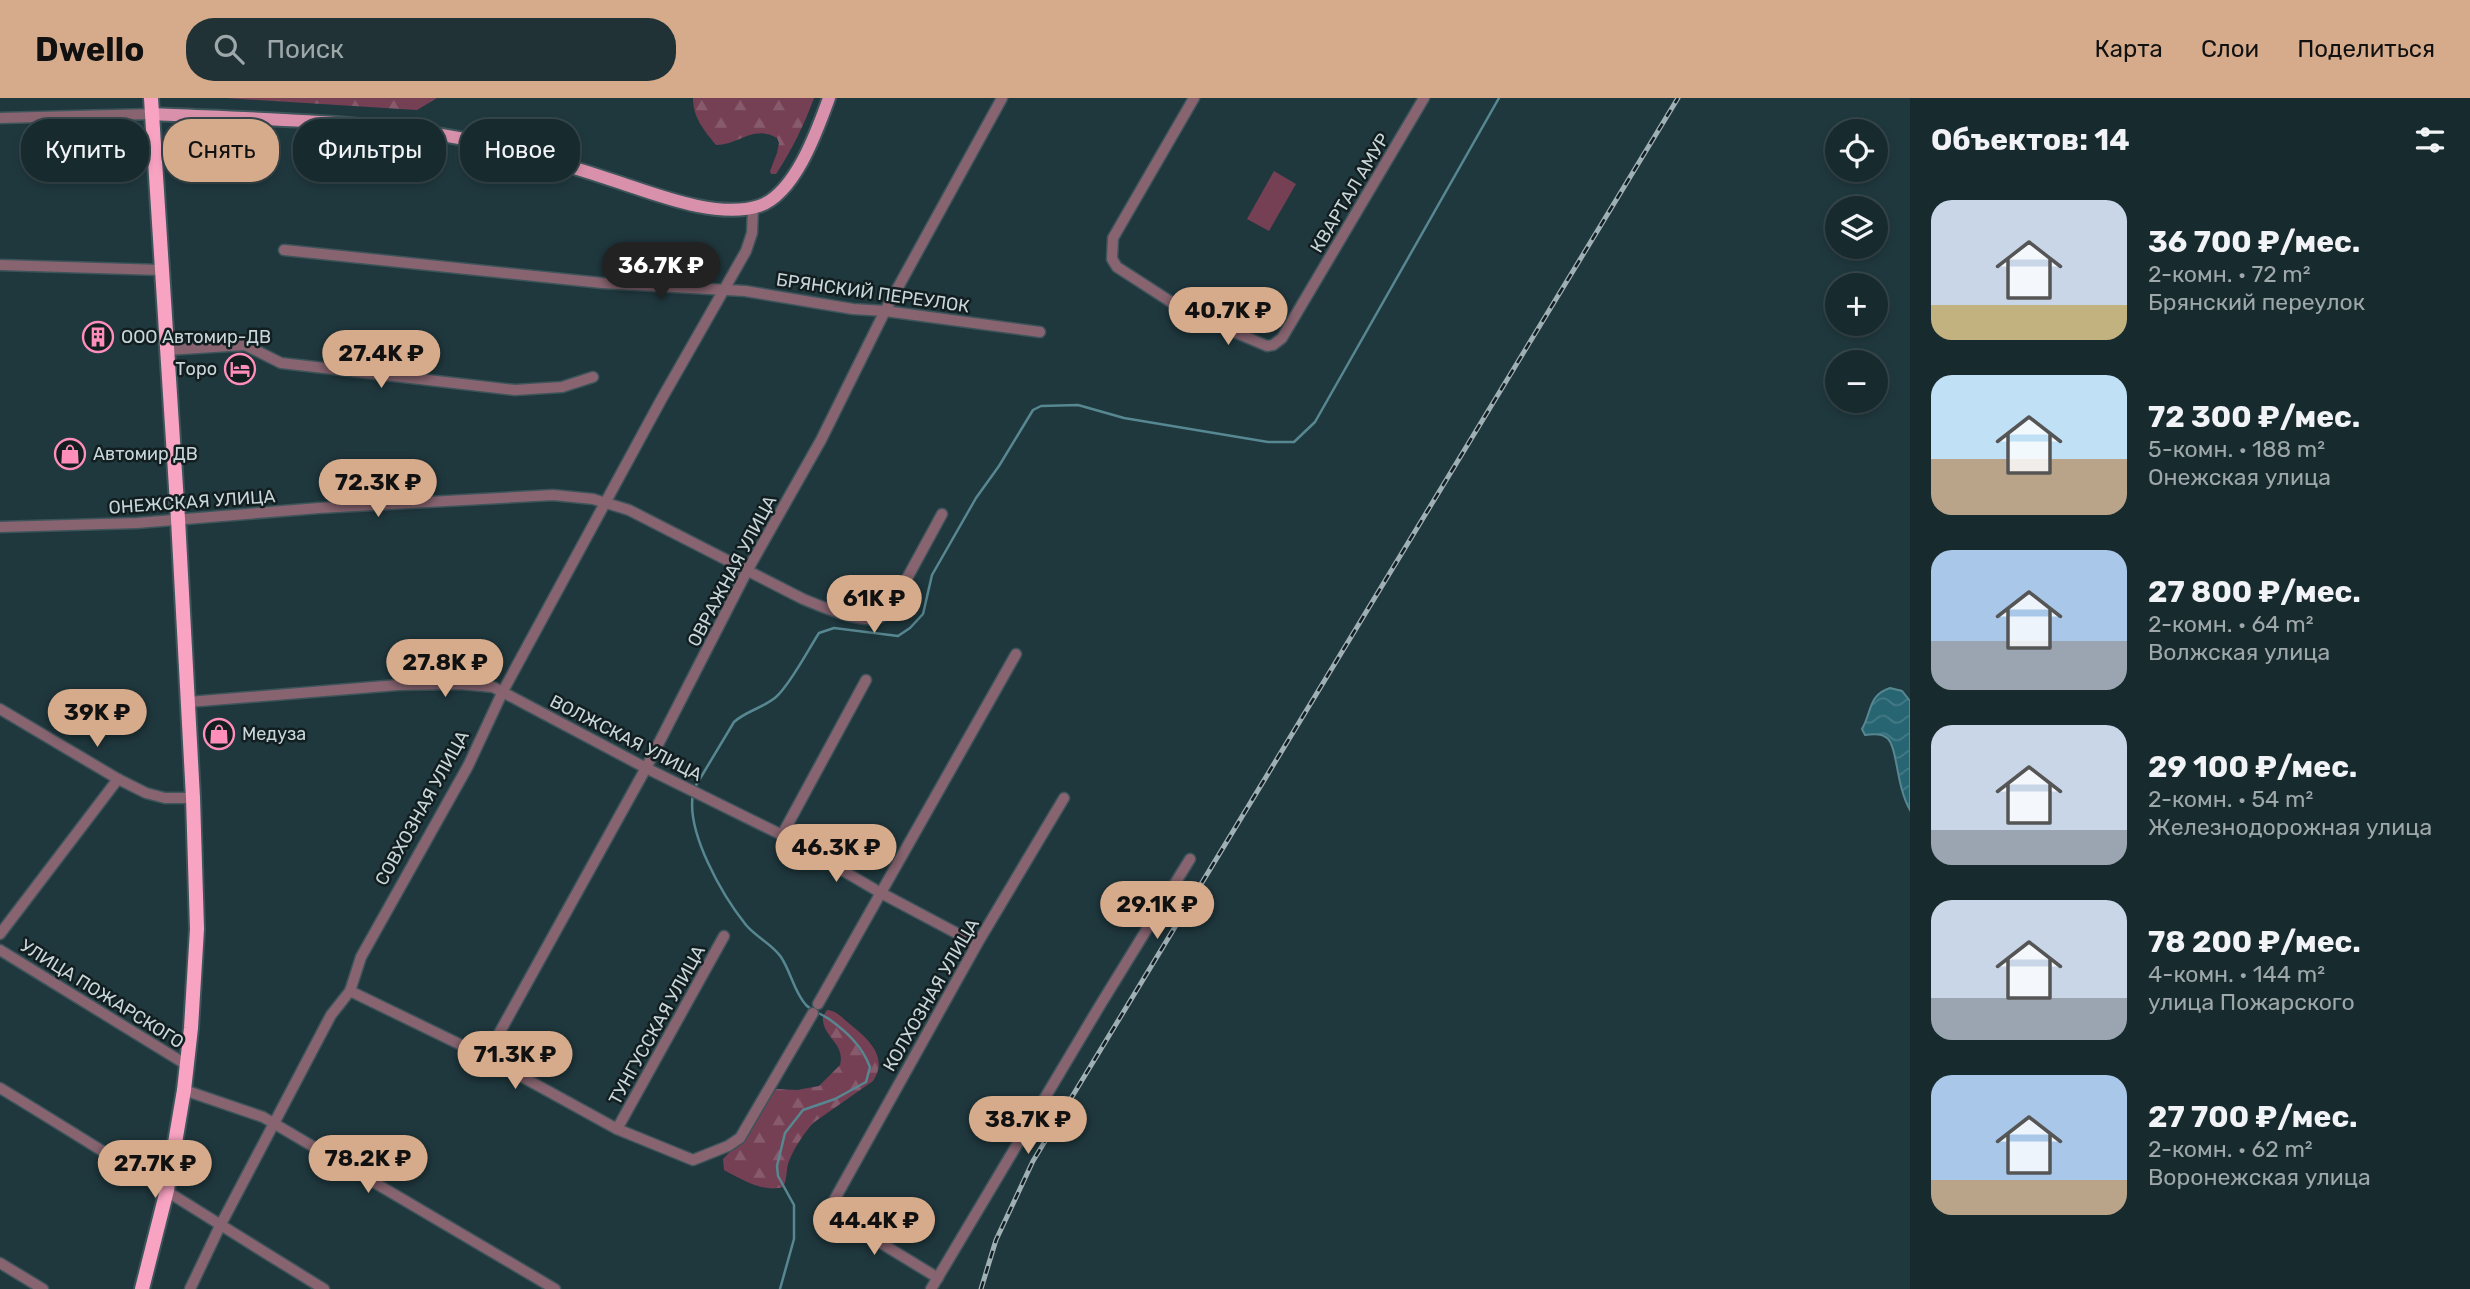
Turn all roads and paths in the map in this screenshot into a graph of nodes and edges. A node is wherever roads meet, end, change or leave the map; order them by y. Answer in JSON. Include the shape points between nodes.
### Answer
{"nodes":[{"id":1,"x":151,"y":98,"type":"edge"},
{"id":2,"x":829,"y":98,"type":"edge"},
{"id":3,"x":1002,"y":98,"type":"edge"},
{"id":4,"x":1195,"y":98,"type":"edge"},
{"id":5,"x":1424,"y":98,"type":"edge"},
{"id":6,"x":152,"y":114,"type":"junction"},
{"id":7,"x":0,"y":118,"type":"edge"},
{"id":8,"x":753,"y":208,"type":"junction"},
{"id":9,"x":284,"y":250,"type":"dead end"},
{"id":10,"x":0,"y":265,"type":"edge"},
{"id":11,"x":161,"y":270,"type":"junction"},
{"id":12,"x":723,"y":289,"type":"junction"},
{"id":13,"x":885,"y":311,"type":"junction"},
{"id":14,"x":1040,"y":332,"type":"dead end"},
{"id":15,"x":167,"y":350,"type":"junction"},
{"id":16,"x":593,"y":377,"type":"dead end"},
{"id":17,"x":606,"y":502,"type":"junction"},
{"id":18,"x":942,"y":514,"type":"dead end"},
{"id":19,"x":178,"y":519,"type":"junction"},
{"id":20,"x":0,"y":527,"type":"edge"},
{"id":21,"x":747,"y":571,"type":"junction"},
{"id":22,"x":1016,"y":654,"type":"dead end"},
{"id":23,"x":866,"y":680,"type":"dead end"},
{"id":24,"x":503,"y":691,"type":"junction"},
{"id":25,"x":188,"y":702,"type":"junction"},
{"id":26,"x":0,"y":709,"type":"edge"},
{"id":27,"x":646,"y":768,"type":"junction"},
{"id":28,"x":118,"y":779,"type":"junction"},
{"id":29,"x":193,"y":798,"type":"junction"},
{"id":30,"x":1064,"y":798,"type":"dead end"},
{"id":31,"x":782,"y":835,"type":"junction"},
{"id":32,"x":1190,"y":859,"type":"dead end"},
{"id":33,"x":881,"y":893,"type":"junction"},
{"id":34,"x":2,"y":927,"type":"edge"},
{"id":35,"x":724,"y":936,"type":"dead end"},
{"id":36,"x":977,"y":944,"type":"junction"},
{"id":37,"x":0,"y":950,"type":"edge"},
{"id":38,"x":350,"y":991,"type":"junction"},
{"id":39,"x":486,"y":1057,"type":"junction"},
{"id":40,"x":187,"y":1065,"type":"junction"},
{"id":41,"x":0,"y":1088,"type":"edge"},
{"id":42,"x":184,"y":1090,"type":"junction"},
{"id":43,"x":274,"y":1123,"type":"junction"},
{"id":44,"x":617,"y":1129,"type":"junction"},
{"id":45,"x":167,"y":1190,"type":"junction"},
{"id":46,"x":220,"y":1226,"type":"junction"},
{"id":47,"x":0,"y":1263,"type":"edge"},
{"id":48,"x":938,"y":1278,"type":"junction"},
{"id":49,"x":43,"y":1289,"type":"edge"},
{"id":50,"x":142,"y":1289,"type":"edge"},
{"id":51,"x":190,"y":1289,"type":"edge"},
{"id":52,"x":324,"y":1289,"type":"edge"},
{"id":53,"x":555,"y":1289,"type":"edge"},
{"id":54,"x":931,"y":1289,"type":"edge"}],
"edges":[{"from":1,"to":6,"type":"highway"},
{"from":2,"to":8,"type":"main road","via":[[785,189]]},
{"from":3,"to":13,"type":"street","name":"ОВРАЖНАЯ УЛИЦА"},
{"from":4,"to":5,"type":"street","name":"КВАРТАЛ АМУР","via":[[1113,238],[1112,258],[1117,267],[1185,311],[1268,346],[1282,338]]},
{"from":6,"to":7,"type":"street"},
{"from":6,"to":8,"type":"main road","via":[[414,131],[501,148],[710,208]]},
{"from":6,"to":11,"type":"highway"},
{"from":8,"to":12,"type":"street","name":"СОВХОЗНАЯ УЛИЦА","via":[[746,251]]},
{"from":9,"to":12,"type":"street","name":"БРЯНСКИЙ ПЕРЕУЛОК","via":[[578,281]]},
{"from":10,"to":11,"type":"street"},
{"from":11,"to":15,"type":"highway"},
{"from":12,"to":13,"type":"street","name":"БРЯНСКИЙ ПЕРЕУЛОК"},
{"from":12,"to":17,"type":"street","name":"СОВХОЗНАЯ УЛИЦА"},
{"from":13,"to":14,"type":"street","name":"БРЯНСКИЙ ПЕРЕУЛОК"},
{"from":13,"to":21,"type":"street","name":"ОВРАЖНАЯ УЛИЦА","via":[[821,440]]},
{"from":15,"to":16,"type":"street","via":[[245,345],[281,363],[515,390],[562,387]]},
{"from":15,"to":19,"type":"highway"},
{"from":17,"to":19,"type":"street","name":"ОНЕЖСКАЯ УЛИЦА","via":[[553,495]]},
{"from":17,"to":21,"type":"street","name":"ОНЕЖСКАЯ УЛИЦА"},
{"from":17,"to":24,"type":"street","name":"СОВХОЗНАЯ УЛИЦА"},
{"from":18,"to":21,"type":"street","via":[[892,604],[878,619],[825,608]]},
{"from":19,"to":20,"type":"street","name":"ОНЕЖСКАЯ УЛИЦА"},
{"from":19,"to":25,"type":"highway"},
{"from":21,"to":27,"type":"street","name":"ОВРАЖНАЯ УЛИЦА"},
{"from":22,"to":33,"type":"street"},
{"from":23,"to":31,"type":"street"},
{"from":24,"to":25,"type":"street","name":"ВОЛЖСКАЯ УЛИЦА","via":[[479,685],[398,685]]},
{"from":24,"to":27,"type":"street","name":"ВОЛЖСКАЯ УЛИЦА"},
{"from":24,"to":38,"type":"street","name":"СОВХОЗНАЯ УЛИЦА","via":[[468,766],[361,957]]},
{"from":25,"to":29,"type":"highway"},
{"from":26,"to":28,"type":"street"},
{"from":27,"to":31,"type":"street","name":"ВОЛЖСКАЯ УЛИЦА"},
{"from":27,"to":39,"type":"street","name":"ОВРАЖНАЯ УЛИЦА"},
{"from":28,"to":29,"type":"street","via":[[153,796]]},
{"from":28,"to":34,"type":"street"},
{"from":29,"to":40,"type":"highway","via":[[197,929]]},
{"from":30,"to":36,"type":"street","name":"КОЛХОЗНАЯ УЛИЦА"},
{"from":31,"to":33,"type":"street","name":"ВОЛЖСКАЯ УЛИЦА"},
{"from":32,"to":48,"type":"street"},
{"from":33,"to":36,"type":"street","name":"ВОЛЖСКАЯ УЛИЦА"},
{"from":33,"to":44,"type":"street","via":[[740,1138],[693,1160]]},
{"from":35,"to":44,"type":"street","name":"ТУНГУССКАЯ УЛИЦА"},
{"from":36,"to":48,"type":"street","name":"КОЛХОЗНАЯ УЛИЦА","via":[[834,1197],[832,1210]]},
{"from":37,"to":40,"type":"street","name":"УЛИЦА ПОЖАРСКОГО"},
{"from":38,"to":39,"type":"street"},
{"from":38,"to":43,"type":"street","name":"СОВХОЗНАЯ УЛИЦА","via":[[331,1015]]},
{"from":39,"to":44,"type":"street"},
{"from":40,"to":42,"type":"highway"},
{"from":41,"to":45,"type":"street"},
{"from":42,"to":43,"type":"street"},
{"from":42,"to":45,"type":"highway"},
{"from":43,"to":46,"type":"street","name":"СОВХОЗНАЯ УЛИЦА"},
{"from":43,"to":53,"type":"street"},
{"from":45,"to":46,"type":"street"},
{"from":45,"to":50,"type":"highway"},
{"from":46,"to":51,"type":"street","name":"СОВХОЗНАЯ УЛИЦА"},
{"from":46,"to":52,"type":"street"},
{"from":47,"to":49,"type":"street"},
{"from":48,"to":54,"type":"street"}]}
